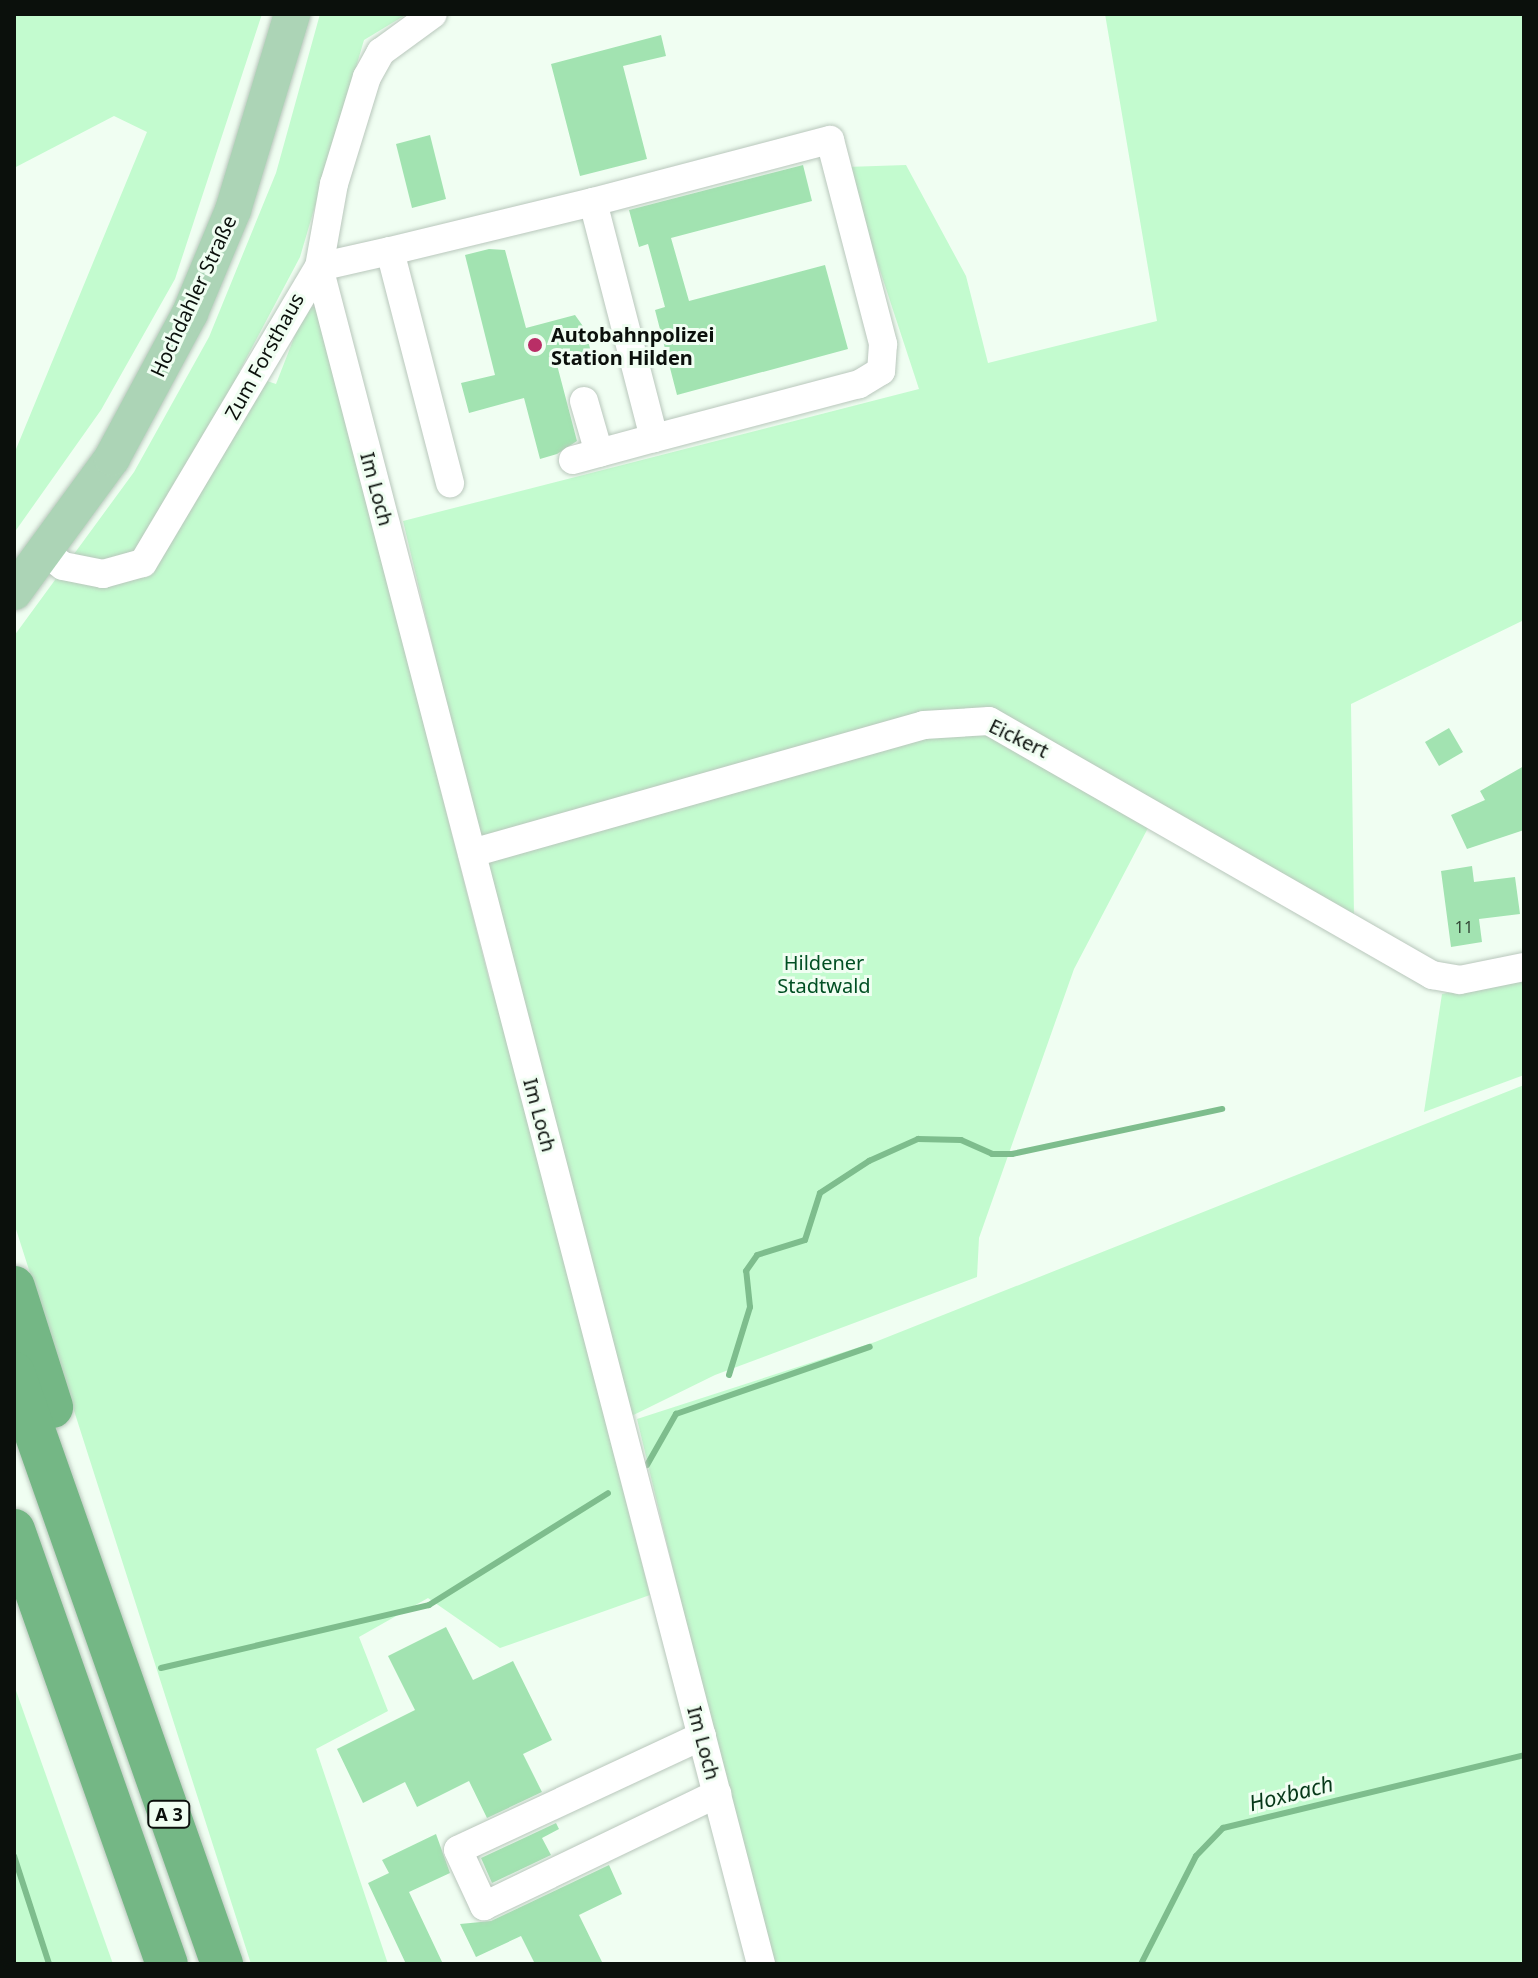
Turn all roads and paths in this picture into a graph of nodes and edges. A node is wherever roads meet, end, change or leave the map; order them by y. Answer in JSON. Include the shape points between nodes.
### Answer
{"nodes":[{"id":1,"x":292,"y":14,"type":"edge"},
{"id":2,"x":433,"y":14,"type":"edge"},
{"id":3,"x":593,"y":202,"type":"junction"},
{"id":4,"x":390,"y":251,"type":"junction"},
{"id":5,"x":319,"y":267,"type":"junction"},
{"id":6,"x":584,"y":401,"type":"dead end"},
{"id":7,"x":654,"y":438,"type":"junction"},
{"id":8,"x":450,"y":483,"type":"dead end"},
{"id":9,"x":43,"y":551,"type":"junction"},
{"id":10,"x":14,"y":592,"type":"edge"},
{"id":11,"x":472,"y":853,"type":"junction"},
{"id":12,"x":1524,"y":967,"type":"edge"},
{"id":13,"x":14,"y":1287,"type":"edge"},
{"id":14,"x":14,"y":1373,"type":"edge"},
{"id":15,"x":14,"y":1530,"type":"edge"},
{"id":16,"x":115,"y":1663,"type":"junction"},
{"id":17,"x":702,"y":1736,"type":"junction"},
{"id":18,"x":717,"y":1794,"type":"junction"},
{"id":19,"x":167,"y":1964,"type":"edge"},
{"id":20,"x":222,"y":1964,"type":"edge"},
{"id":21,"x":761,"y":1964,"type":"edge"}],
"edges":[{"from":1,"to":9,"type":"main road","name":"Hochdahler Straße","via":[[233,210],[190,313],[112,458]]},
{"from":2,"to":5,"type":"street","name":"Zum Forsthaus","via":[[381,52],[367,77],[334,184]]},
{"from":3,"to":4,"type":"street"},
{"from":3,"to":7,"type":"street"},
{"from":3,"to":7,"type":"street","via":[[830,140],[883,344],[881,371],[859,384]]},
{"from":4,"to":5,"type":"street"},
{"from":4,"to":8,"type":"street"},
{"from":5,"to":9,"type":"street","name":"Zum Forsthaus","via":[[143,563],[103,574],[63,566]]},
{"from":5,"to":11,"type":"street","name":"Im Loch"},
{"from":6,"to":7,"type":"street","via":[[586,456]]},
{"from":9,"to":10,"type":"main road","name":"Hochdahler Straße"},
{"from":11,"to":12,"type":"street","name":"Eickert","via":[[924,725],[989,721],[1432,975],[1460,980]]},
{"from":11,"to":17,"type":"street","name":"Im Loch"},
{"from":13,"to":16,"type":"highway","via":[[105,1563]]},
{"from":14,"to":16,"type":"highway","number":"A 3"},
{"from":15,"to":19,"type":"highway","number":"A 3"},
{"from":16,"to":20,"type":"highway","number":"A 3"},
{"from":17,"to":18,"type":"street","name":"Im Loch"},
{"from":17,"to":18,"type":"street","via":[[458,1850],[484,1906]]},
{"from":18,"to":21,"type":"street","name":"Im Loch"}]}
